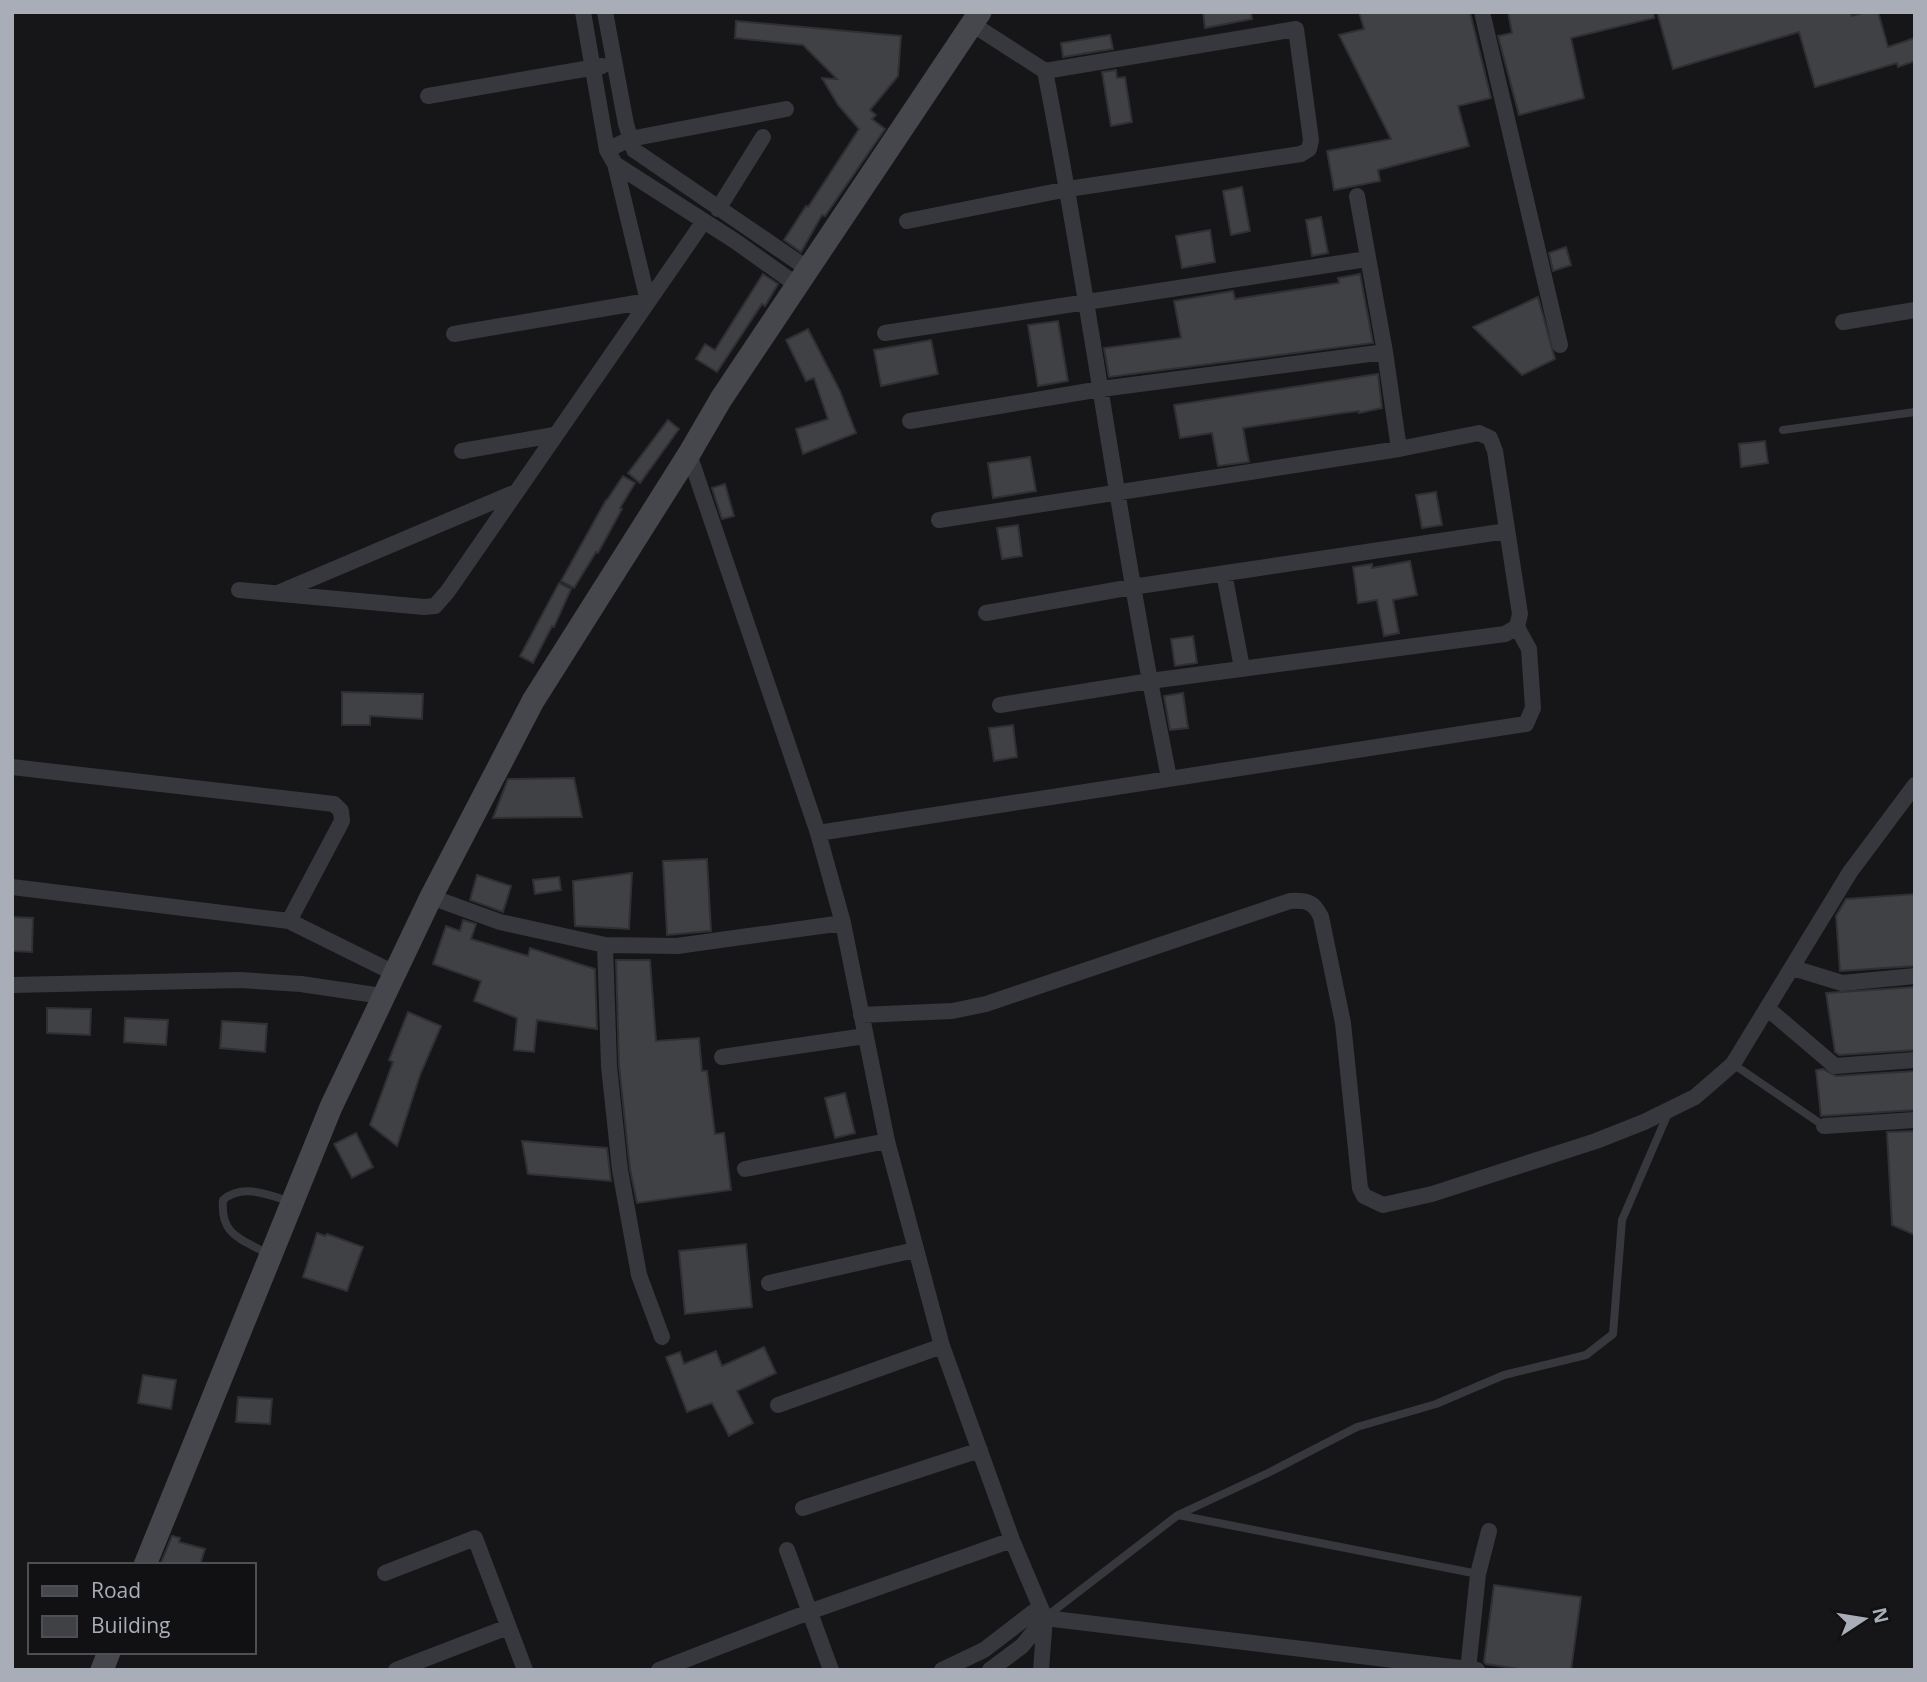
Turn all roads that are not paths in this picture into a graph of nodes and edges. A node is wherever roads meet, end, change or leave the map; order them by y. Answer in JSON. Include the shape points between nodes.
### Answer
{"nodes":[{"id":1,"x":583,"y":12,"type":"edge"},
{"id":2,"x":605,"y":12,"type":"edge"},
{"id":3,"x":1482,"y":12,"type":"edge"},
{"id":4,"x":976,"y":18,"type":"edge"},
{"id":5,"x":615,"y":63,"type":"junction"},
{"id":6,"x":593,"y":68,"type":"junction"},
{"id":7,"x":1045,"y":71,"type":"junction"},
{"id":8,"x":428,"y":96,"type":"dead end"},
{"id":9,"x":786,"y":109,"type":"dead end"},
{"id":10,"x":762,"y":137,"type":"dead end"},
{"id":11,"x":629,"y":139,"type":"junction"},
{"id":12,"x":611,"y":157,"type":"junction"},
{"id":13,"x":1068,"y":189,"type":"junction"},
{"id":14,"x":699,"y":196,"type":"junction"},
{"id":15,"x":1357,"y":196,"type":"dead end"},
{"id":16,"x":718,"y":209,"type":"junction"},
{"id":17,"x":689,"y":211,"type":"junction"},
{"id":18,"x":704,"y":221,"type":"junction"},
{"id":19,"x":908,"y":221,"type":"dead end"},
{"id":20,"x":1367,"y":259,"type":"junction"},
{"id":21,"x":802,"y":277,"type":"junction"},
{"id":22,"x":648,"y":301,"type":"junction"},
{"id":23,"x":1088,"y":303,"type":"junction"},
{"id":24,"x":1915,"y":310,"type":"edge"},
{"id":25,"x":1843,"y":322,"type":"dead end"},
{"id":26,"x":885,"y":333,"type":"dead end"},
{"id":27,"x":454,"y":334,"type":"dead end"},
{"id":28,"x":1560,"y":345,"type":"dead end"},
{"id":29,"x":1385,"y":352,"type":"junction"},
{"id":30,"x":1101,"y":389,"type":"junction"},
{"id":31,"x":1915,"y":412,"type":"edge"},
{"id":32,"x":910,"y":421,"type":"dead end"},
{"id":33,"x":1783,"y":430,"type":"dead end"},
{"id":34,"x":554,"y":435,"type":"junction"},
{"id":35,"x":1399,"y":449,"type":"junction"},
{"id":36,"x":462,"y":452,"type":"dead end"},
{"id":37,"x":689,"y":454,"type":"junction"},
{"id":38,"x":1119,"y":491,"type":"junction"},
{"id":39,"x":516,"y":492,"type":"junction"},
{"id":40,"x":939,"y":520,"type":"dead end"},
{"id":41,"x":1507,"y":531,"type":"junction"},
{"id":42,"x":1224,"y":573,"type":"junction"},
{"id":43,"x":1132,"y":587,"type":"junction"},
{"id":44,"x":239,"y":590,"type":"dead end"},
{"id":45,"x":278,"y":593,"type":"junction"},
{"id":46,"x":986,"y":613,"type":"dead end"},
{"id":47,"x":1517,"y":627,"type":"junction"},
{"id":48,"x":1242,"y":668,"type":"junction"},
{"id":49,"x":1150,"y":681,"type":"junction"},
{"id":50,"x":1000,"y":705,"type":"dead end"},
{"id":51,"x":12,"y":767,"type":"edge"},
{"id":52,"x":1169,"y":778,"type":"junction"},
{"id":53,"x":1915,"y":785,"type":"edge"},
{"id":54,"x":818,"y":833,"type":"junction"},
{"id":55,"x":12,"y":887,"type":"edge"},
{"id":56,"x":431,"y":897,"type":"junction"},
{"id":57,"x":289,"y":920,"type":"junction"},
{"id":58,"x":843,"y":923,"type":"junction"},
{"id":59,"x":605,"y":945,"type":"junction"},
{"id":60,"x":1793,"y":968,"type":"junction"},
{"id":61,"x":394,"y":973,"type":"junction"},
{"id":62,"x":1915,"y":976,"type":"edge"},
{"id":63,"x":12,"y":985,"type":"edge"},
{"id":64,"x":382,"y":996,"type":"junction"},
{"id":65,"x":1768,"y":1009,"type":"junction"},
{"id":66,"x":861,"y":1016,"type":"junction"},
{"id":67,"x":866,"y":1036,"type":"junction"},
{"id":68,"x":722,"y":1057,"type":"dead end"},
{"id":69,"x":1915,"y":1060,"type":"edge"},
{"id":70,"x":1732,"y":1064,"type":"junction"},
{"id":71,"x":1670,"y":1109,"type":"junction"},
{"id":72,"x":1915,"y":1120,"type":"edge"},
{"id":73,"x":1824,"y":1126,"type":"joint"},
{"id":74,"x":887,"y":1140,"type":"junction"},
{"id":75,"x":745,"y":1169,"type":"dead end"},
{"id":76,"x":293,"y":1202,"type":"junction"},
{"id":77,"x":915,"y":1250,"type":"junction"},
{"id":78,"x":271,"y":1256,"type":"junction"},
{"id":79,"x":769,"y":1283,"type":"dead end"},
{"id":80,"x":662,"y":1337,"type":"dead end"},
{"id":81,"x":942,"y":1346,"type":"junction"},
{"id":82,"x":778,"y":1405,"type":"dead end"},
{"id":83,"x":980,"y":1450,"type":"junction"},
{"id":84,"x":803,"y":1507,"type":"dead end"},
{"id":85,"x":1178,"y":1515,"type":"junction"},
{"id":86,"x":1489,"y":1531,"type":"dead end"},
{"id":87,"x":1012,"y":1540,"type":"junction"},
{"id":88,"x":787,"y":1550,"type":"dead end"},
{"id":89,"x":146,"y":1563,"type":"edge"},
{"id":90,"x":385,"y":1573,"type":"dead end"},
{"id":91,"x":1478,"y":1574,"type":"junction"},
{"id":92,"x":809,"y":1612,"type":"junction"},
{"id":93,"x":1042,"y":1612,"type":"junction"},
{"id":94,"x":508,"y":1627,"type":"junction"},
{"id":95,"x":1471,"y":1669,"type":"edge"},
{"id":96,"x":396,"y":1670,"type":"edge"},
{"id":97,"x":525,"y":1670,"type":"edge"},
{"id":98,"x":659,"y":1670,"type":"edge"},
{"id":99,"x":831,"y":1670,"type":"edge"},
{"id":100,"x":942,"y":1670,"type":"edge"},
{"id":101,"x":990,"y":1670,"type":"edge"},
{"id":102,"x":1041,"y":1670,"type":"edge"}],
"edges":[{"from":1,"to":6,"type":"street"},
{"from":2,"to":5,"type":"street"},
{"from":3,"to":28,"type":"street"},
{"from":4,"to":7,"type":"street"},
{"from":4,"to":21,"type":"main road"},
{"from":5,"to":6,"type":"street"},
{"from":5,"to":11,"type":"street"},
{"from":6,"to":8,"type":"street"},
{"from":6,"to":12,"type":"street"},
{"from":7,"to":13,"type":"street"},
{"from":7,"to":13,"type":"street","via":[[1296,29],[1309,149],[1301,154]]},
{"from":9,"to":11,"type":"street"},
{"from":10,"to":16,"type":"street"},
{"from":11,"to":12,"type":"street"},
{"from":11,"to":14,"type":"street","via":[[634,150]]},
{"from":12,"to":17,"type":"street"},
{"from":12,"to":22,"type":"street"},
{"from":13,"to":19,"type":"street"},
{"from":13,"to":23,"type":"street"},
{"from":14,"to":16,"type":"street"},
{"from":14,"to":17,"type":"street"},
{"from":15,"to":20,"type":"street"},
{"from":16,"to":21,"type":"street"},
{"from":17,"to":18,"type":"street"},
{"from":18,"to":21,"type":"street"},
{"from":18,"to":22,"type":"street"},
{"from":20,"to":23,"type":"street"},
{"from":20,"to":29,"type":"street"},
{"from":21,"to":37,"type":"main road"},
{"from":22,"to":27,"type":"street"},
{"from":22,"to":34,"type":"street"},
{"from":23,"to":26,"type":"street"},
{"from":23,"to":30,"type":"street"},
{"from":24,"to":25,"type":"street"},
{"from":29,"to":30,"type":"street"},
{"from":29,"to":35,"type":"street"},
{"from":30,"to":32,"type":"street"},
{"from":30,"to":38,"type":"street"},
{"from":31,"to":33,"type":"lane"},
{"from":34,"to":36,"type":"street"},
{"from":34,"to":39,"type":"street"},
{"from":35,"to":38,"type":"street"},
{"from":35,"to":41,"type":"street","via":[[1479,433],[1490,438]]},
{"from":37,"to":54,"type":"street"},
{"from":37,"to":56,"type":"main road","via":[[533,701]]},
{"from":38,"to":40,"type":"street"},
{"from":38,"to":43,"type":"street"},
{"from":39,"to":45,"type":"street"},
{"from":39,"to":45,"type":"street","via":[[435,606]]},
{"from":41,"to":42,"type":"street"},
{"from":41,"to":47,"type":"street","via":[[1520,614]]},
{"from":42,"to":43,"type":"street"},
{"from":42,"to":48,"type":"street"},
{"from":43,"to":46,"type":"street"},
{"from":43,"to":49,"type":"street"},
{"from":44,"to":45,"type":"street"},
{"from":47,"to":48,"type":"street","via":[[1505,634]]},
{"from":47,"to":52,"type":"street","via":[[1529,649],[1533,708],[1526,724]]},
{"from":48,"to":49,"type":"street"},
{"from":49,"to":50,"type":"street"},
{"from":49,"to":52,"type":"street"},
{"from":51,"to":57,"type":"street","via":[[334,804],[342,821]]},
{"from":52,"to":54,"type":"street"},
{"from":53,"to":60,"type":"street","via":[[1850,872]]},
{"from":54,"to":58,"type":"street"},
{"from":55,"to":57,"type":"street"},
{"from":56,"to":59,"type":"street","via":[[500,922]]},
{"from":56,"to":61,"type":"main road"},
{"from":57,"to":61,"type":"street"},
{"from":58,"to":59,"type":"street","via":[[677,946]]},
{"from":58,"to":66,"type":"street"},
{"from":59,"to":80,"type":"street","via":[[609,1066],[620,1170],[639,1275]]},
{"from":60,"to":62,"type":"street","via":[[1842,983]]},
{"from":60,"to":65,"type":"street"},
{"from":61,"to":64,"type":"main road"},
{"from":63,"to":64,"type":"street","via":[[240,980]]},
{"from":64,"to":76,"type":"main road"},
{"from":65,"to":69,"type":"street","via":[[1835,1066]]},
{"from":65,"to":70,"type":"street"},
{"from":66,"to":67,"type":"street"},
{"from":66,"to":71,"type":"street","via":[[952,1011],[986,1004],[1290,901],[1311,902],[1321,918],[1343,1023],[1360,1188],[1373,1202],[1382,1205],[1432,1194],[1596,1141]]},
{"from":67,"to":68,"type":"street"},
{"from":67,"to":74,"type":"street"},
{"from":70,"to":71,"type":"street","via":[[1695,1097]]},
{"from":70,"to":73,"type":"lane"},
{"from":71,"to":85,"type":"lane","via":[[1622,1220],[1613,1334],[1586,1355],[1504,1376],[1436,1404],[1357,1427]]},
{"from":72,"to":73,"type":"street"},
{"from":74,"to":75,"type":"street"},
{"from":74,"to":77,"type":"street"},
{"from":76,"to":78,"type":"main road"},
{"from":76,"to":78,"type":"lane","via":[[248,1191],[231,1193],[223,1200],[224,1225]]},
{"from":77,"to":79,"type":"street"},
{"from":77,"to":81,"type":"street"},
{"from":78,"to":89,"type":"main road"},
{"from":81,"to":82,"type":"street"},
{"from":81,"to":83,"type":"street"},
{"from":83,"to":84,"type":"street"},
{"from":83,"to":87,"type":"street"},
{"from":85,"to":91,"type":"lane"},
{"from":85,"to":93,"type":"lane"},
{"from":86,"to":91,"type":"street"},
{"from":87,"to":92,"type":"street"},
{"from":87,"to":93,"type":"street"},
{"from":88,"to":92,"type":"street"},
{"from":90,"to":94,"type":"street","via":[[475,1538]]},
{"from":91,"to":95,"type":"street"},
{"from":92,"to":98,"type":"street"},
{"from":92,"to":99,"type":"street"},
{"from":93,"to":95,"type":"street"},
{"from":93,"to":100,"type":"street","via":[[984,1650]]},
{"from":93,"to":101,"type":"street","via":[[1022,1646]]},
{"from":93,"to":102,"type":"street"},
{"from":94,"to":96,"type":"street"},
{"from":94,"to":97,"type":"street"}]}
